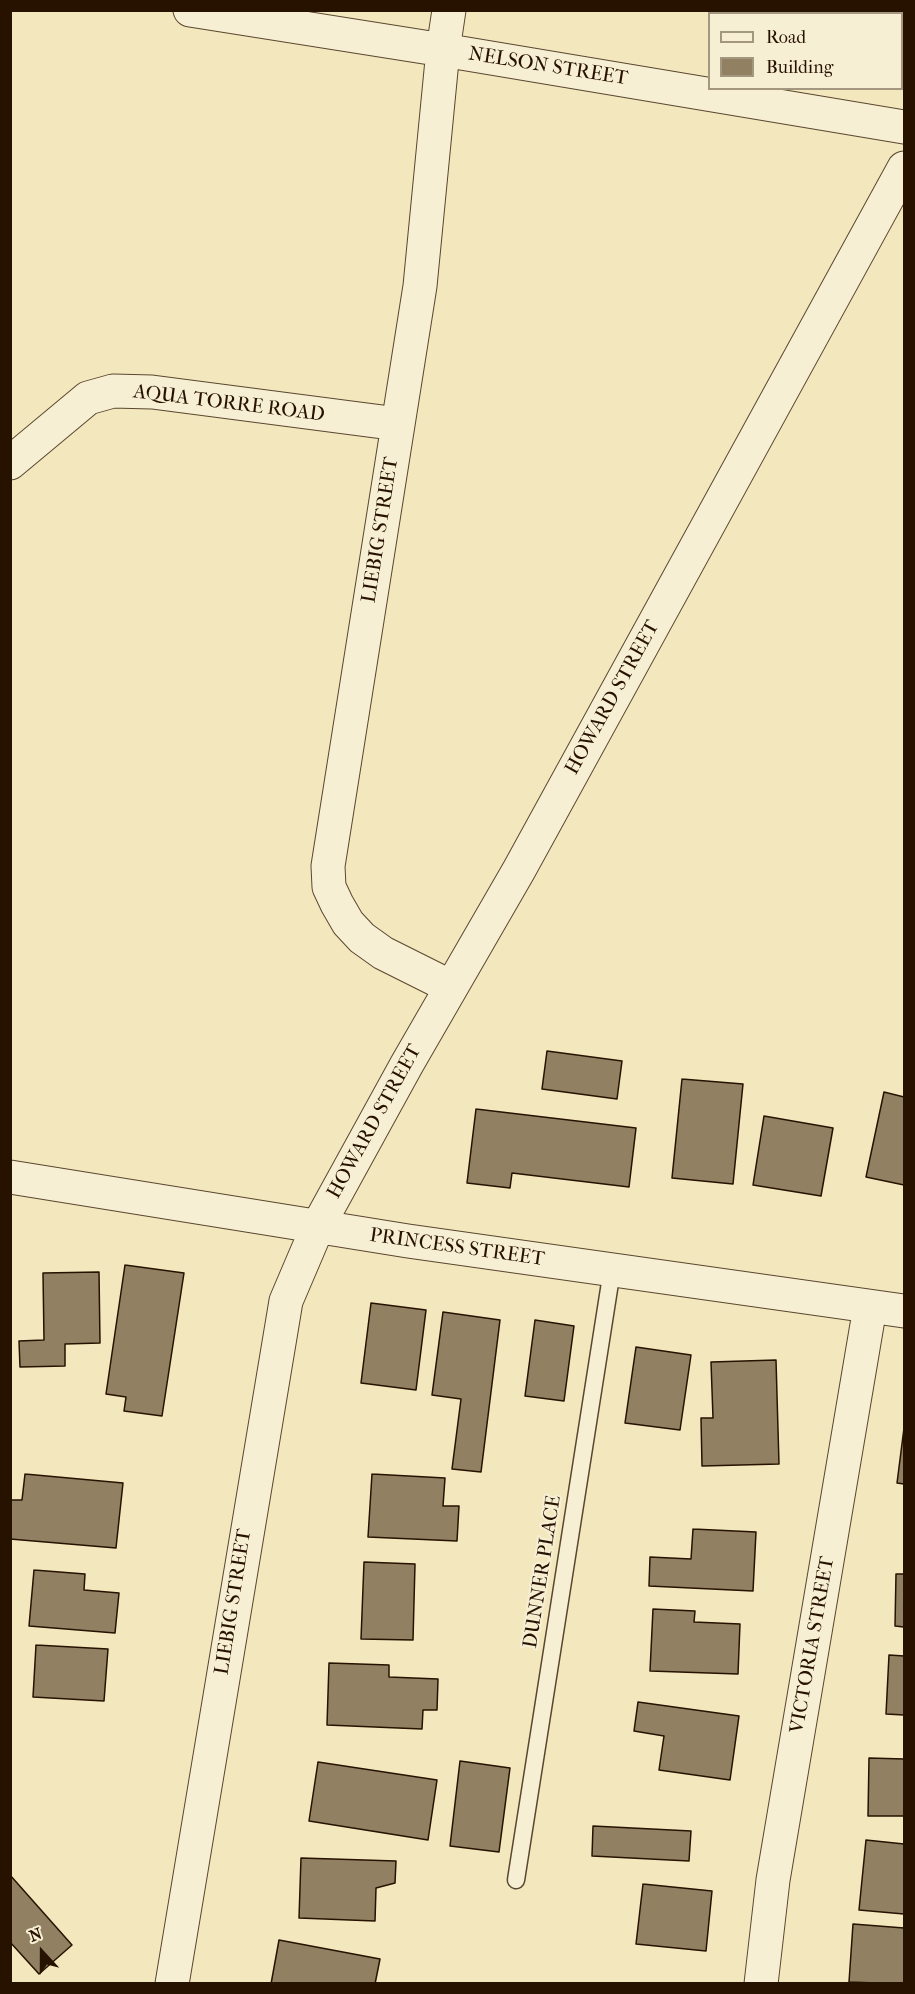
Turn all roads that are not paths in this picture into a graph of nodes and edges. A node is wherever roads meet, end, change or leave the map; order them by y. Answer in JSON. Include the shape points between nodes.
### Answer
{"nodes":[{"id":1,"x":190,"y":10,"type":"edge"},
{"id":2,"x":449,"y":10,"type":"edge"},
{"id":3,"x":443,"y":50,"type":"junction"},
{"id":4,"x":904,"y":127,"type":"edge"},
{"id":5,"x":904,"y":168,"type":"edge"},
{"id":6,"x":398,"y":424,"type":"junction"},
{"id":7,"x":10,"y":463,"type":"edge"},
{"id":8,"x":451,"y":987,"type":"junction"},
{"id":9,"x":10,"y":1177,"type":"edge"},
{"id":10,"x":318,"y":1226,"type":"junction"},
{"id":11,"x":612,"y":1270,"type":"junction"},
{"id":12,"x":870,"y":1307,"type":"junction"},
{"id":13,"x":904,"y":1311,"type":"edge"},
{"id":14,"x":516,"y":1880,"type":"dead end"},
{"id":15,"x":172,"y":1983,"type":"edge"},
{"id":16,"x":761,"y":1983,"type":"edge"}],
"edges":[{"from":1,"to":3,"type":"street","name":"NELSON STREET"},
{"from":2,"to":3,"type":"street","name":"LIEBIG STREET"},
{"from":3,"to":4,"type":"street","name":"NELSON STREET"},
{"from":3,"to":6,"type":"street","name":"LIEBIG STREET","via":[[420,286]]},
{"from":5,"to":8,"type":"street","name":"HOWARD STREET"},
{"from":6,"to":7,"type":"street","name":"AQUA TORRE ROAD","via":[[113,391],[88,398]]},
{"from":6,"to":8,"type":"street","name":"LIEBIG STREET","via":[[328,866],[329,887],[348,923],[362,938],[383,953]]},
{"from":8,"to":10,"type":"street","name":"HOWARD STREET"},
{"from":9,"to":10,"type":"street","name":"PRINCESS STREET"},
{"from":10,"to":11,"type":"street","name":"PRINCESS STREET"},
{"from":10,"to":15,"type":"street","name":"LIEBIG STREET","via":[[286,1300]]},
{"from":11,"to":12,"type":"street","name":"PRINCESS STREET"},
{"from":11,"to":14,"type":"lane","name":"DUNNER PLACE"},
{"from":12,"to":13,"type":"street","name":"PRINCESS STREET"},
{"from":12,"to":16,"type":"street","name":"VICTORIA STREET","via":[[773,1880]]}]}
